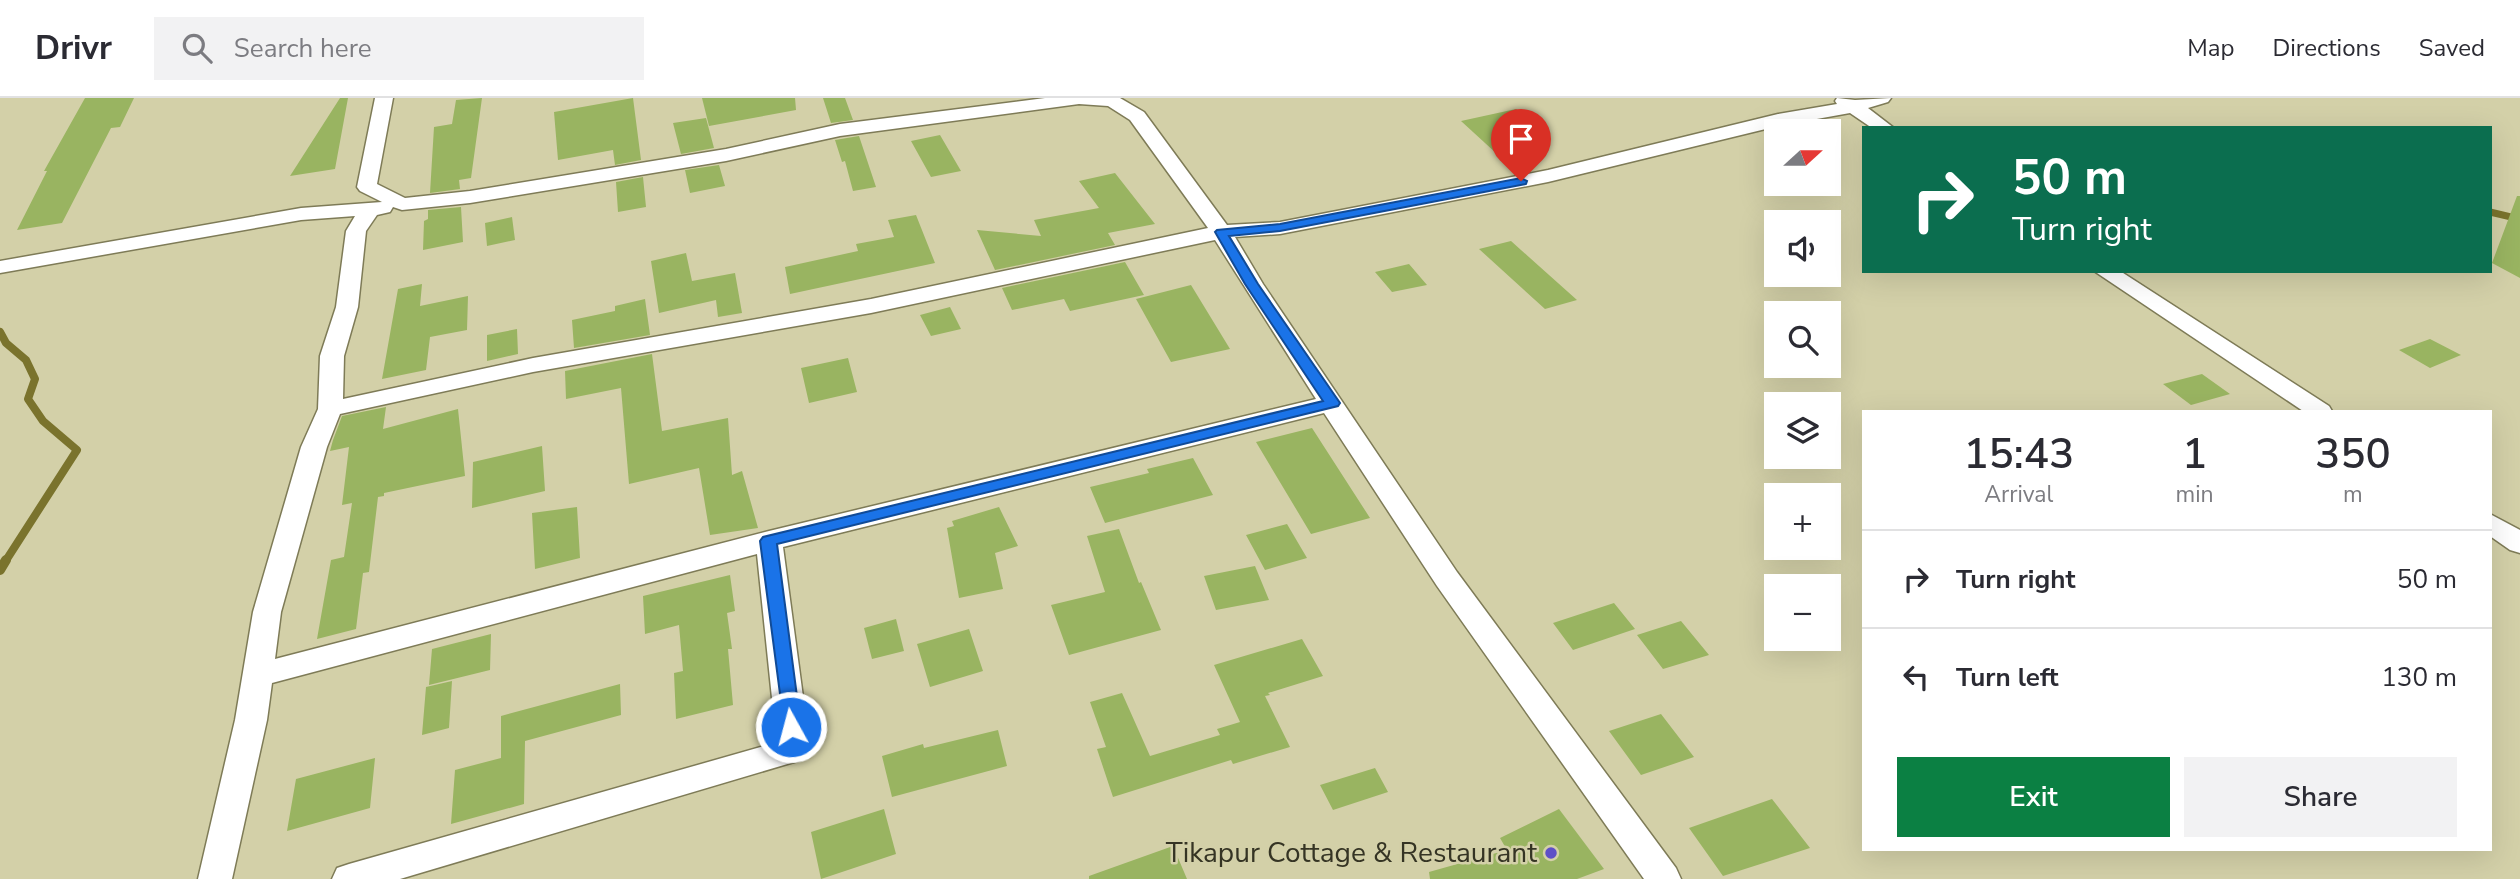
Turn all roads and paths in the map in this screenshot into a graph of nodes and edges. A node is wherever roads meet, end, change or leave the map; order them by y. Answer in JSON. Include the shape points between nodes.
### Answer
{"nodes":[{"id":1,"x":384,"y":98,"type":"edge"},
{"id":2,"x":906,"y":98,"type":"edge"},
{"id":3,"x":1882,"y":98,"type":"edge"},
{"id":4,"x":1112,"y":99,"type":"edge"},
{"id":5,"x":1846,"y":102,"type":"edge"},
{"id":6,"x":915,"y":121,"type":"junction"},
{"id":7,"x":1882,"y":126,"type":"edge"},
{"id":8,"x":402,"y":204,"type":"junction"},
{"id":9,"x":369,"y":211,"type":"junction"},
{"id":10,"x":1221,"y":232,"type":"junction"},
{"id":11,"x":0,"y":267,"type":"edge"},
{"id":12,"x":2108,"y":273,"type":"edge"},
{"id":13,"x":1332,"y":403,"type":"junction"},
{"id":14,"x":330,"y":409,"type":"junction"},
{"id":15,"x":2318,"y":410,"type":"edge"},
{"id":16,"x":2492,"y":524,"type":"edge"},
{"id":17,"x":769,"y":541,"type":"junction"},
{"id":18,"x":2520,"y":543,"type":"edge"},
{"id":19,"x":258,"y":676,"type":"junction"},
{"id":20,"x":215,"y":879,"type":"edge"},
{"id":21,"x":349,"y":879,"type":"edge"},
{"id":22,"x":1664,"y":879,"type":"edge"}],
"edges":[{"from":1,"to":8,"type":"street","via":[[367,187]]},
{"from":2,"to":6,"type":"street"},
{"from":3,"to":5,"type":"street"},
{"from":4,"to":6,"type":"street","via":[[1079,99]]},
{"from":4,"to":10,"type":"street","via":[[1137,116]]},
{"from":5,"to":7,"type":"street"},
{"from":5,"to":10,"type":"street","via":[[1548,176],[1280,228]]},
{"from":6,"to":8,"type":"street","via":[[840,130],[726,155],[470,197]]},
{"from":8,"to":9,"type":"street"},
{"from":9,"to":11,"type":"street","via":[[301,214]]},
{"from":9,"to":14,"type":"street","via":[[356,230],[347,307],[332,356]]},
{"from":10,"to":13,"type":"street"},
{"from":10,"to":14,"type":"street","via":[[870,306],[533,365]]},
{"from":12,"to":15,"type":"street"},
{"from":13,"to":17,"type":"street"},
{"from":13,"to":22,"type":"street","via":[[1447,579]]},
{"from":14,"to":19,"type":"street","via":[[288,533],[267,612]]},
{"from":16,"to":18,"type":"street"},
{"from":17,"to":19,"type":"street"},
{"from":17,"to":21,"type":"street","via":[[790,751]]},
{"from":19,"to":20,"type":"street"}]}
